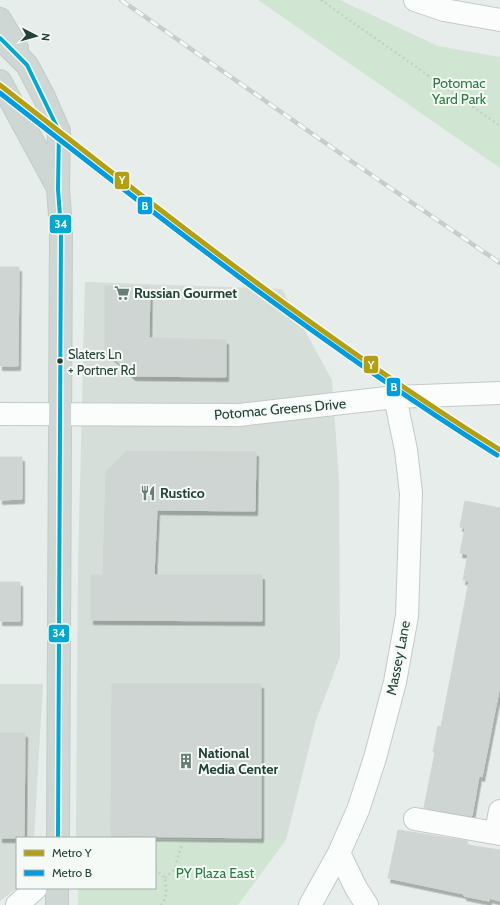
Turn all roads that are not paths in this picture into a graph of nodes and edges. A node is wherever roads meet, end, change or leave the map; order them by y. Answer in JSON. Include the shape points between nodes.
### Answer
{"nodes":[{"id":1,"x":415,"y":0,"type":"edge"},
{"id":2,"x":0,"y":19,"type":"edge"},
{"id":3,"x":500,"y":20,"type":"edge"},
{"id":4,"x":0,"y":38,"type":"edge"},
{"id":5,"x":27,"y":65,"type":"junction"},
{"id":6,"x":0,"y":81,"type":"edge"},
{"id":7,"x":58,"y":189,"type":"junction"},
{"id":8,"x":500,"y":393,"type":"edge"},
{"id":9,"x":395,"y":397,"type":"junction"},
{"id":10,"x":0,"y":414,"type":"edge"},
{"id":11,"x":60,"y":415,"type":"junction"},
{"id":12,"x":500,"y":812,"type":"edge"},
{"id":13,"x":415,"y":819,"type":"dead end"},
{"id":14,"x":498,"y":834,"type":"edge"},
{"id":15,"x":58,"y":837,"type":"edge"},
{"id":16,"x":339,"y":853,"type":"junction"},
{"id":17,"x":35,"y":889,"type":"edge"},
{"id":18,"x":57,"y":889,"type":"edge"},
{"id":19,"x":17,"y":905,"type":"edge"},
{"id":20,"x":57,"y":905,"type":"edge"},
{"id":21,"x":310,"y":905,"type":"edge"},
{"id":22,"x":367,"y":905,"type":"edge"}],
"edges":[{"from":1,"to":3,"type":"street","via":[[444,10]]},
{"from":2,"to":5,"type":"main road"},
{"from":4,"to":5,"type":"main road"},
{"from":5,"to":7,"type":"main road","via":[[59,131]]},
{"from":6,"to":7,"type":"main road"},
{"from":7,"to":11,"type":"main road","via":[[61,229]]},
{"from":8,"to":9,"type":"street","name":"Potomac Greens Drive"},
{"from":9,"to":11,"type":"street","name":"Potomac Greens Drive","via":[[239,415]]},
{"from":9,"to":16,"type":"street","name":"Massey Lane","via":[[406,450],[411,492],[407,616],[395,682],[375,758],[358,810]]},
{"from":10,"to":11,"type":"street","name":"Potomac Greens Drive"},
{"from":11,"to":15,"type":"main road"},
{"from":12,"to":14,"type":"street"},
{"from":13,"to":14,"type":"street"},
{"from":16,"to":21,"type":"street","name":"Massey Lane"},
{"from":16,"to":22,"type":"street"},
{"from":17,"to":19,"type":"street"},
{"from":18,"to":20,"type":"main road"}]}
